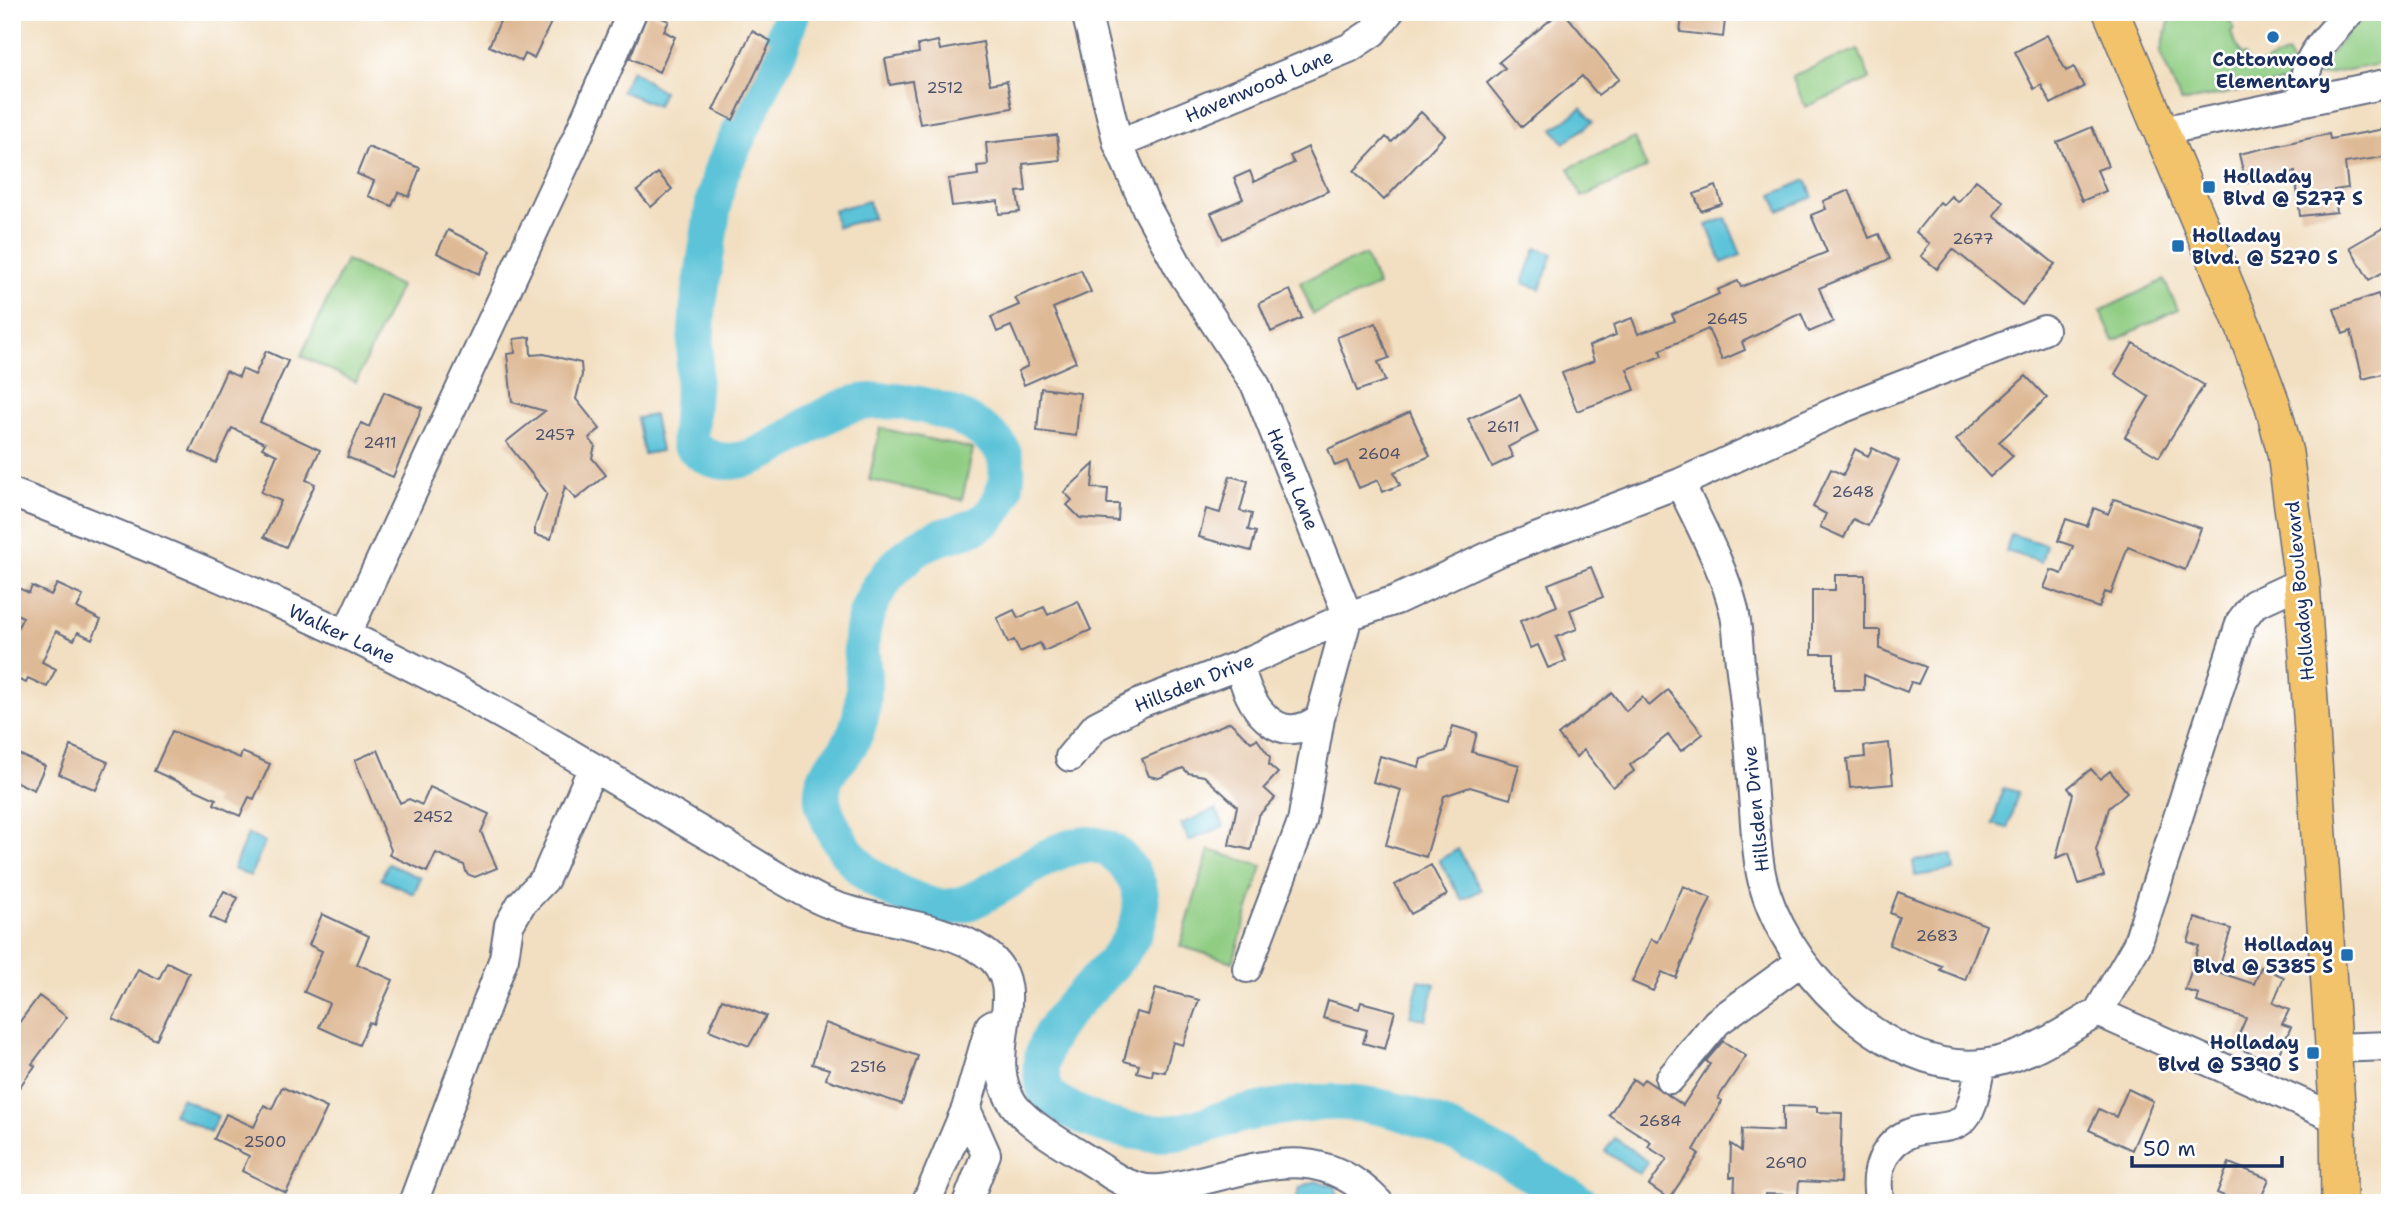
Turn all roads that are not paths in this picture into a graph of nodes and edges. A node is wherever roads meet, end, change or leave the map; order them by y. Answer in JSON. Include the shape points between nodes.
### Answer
{"nodes":[{"id":1,"x":632,"y":12,"type":"edge"},
{"id":2,"x":1086,"y":12,"type":"edge"},
{"id":3,"x":1389,"y":12,"type":"edge"},
{"id":4,"x":2111,"y":12,"type":"edge"},
{"id":5,"x":2350,"y":12,"type":"edge"},
{"id":6,"x":2390,"y":83,"type":"edge"},
{"id":7,"x":2305,"y":101,"type":"junction"},
{"id":8,"x":2162,"y":131,"type":"junction"},
{"id":9,"x":1118,"y":144,"type":"junction"},
{"id":10,"x":2044,"y":330,"type":"dead end"},
{"id":11,"x":1680,"y":483,"type":"junction"},
{"id":12,"x":12,"y":493,"type":"edge"},
{"id":13,"x":2302,"y":582,"type":"junction"},
{"id":14,"x":1348,"y":616,"type":"junction"},
{"id":15,"x":346,"y":635,"type":"junction"},
{"id":16,"x":1240,"y":665,"type":"junction"},
{"id":17,"x":1320,"y":718,"type":"junction"},
{"id":18,"x":1070,"y":757,"type":"dead end"},
{"id":19,"x":592,"y":769,"type":"junction"},
{"id":20,"x":1800,"y":962,"type":"junction"},
{"id":21,"x":1247,"y":968,"type":"dead end"},
{"id":22,"x":2098,"y":1012,"type":"junction"},
{"id":23,"x":1005,"y":1017,"type":"junction"},
{"id":24,"x":2390,"y":1046,"type":"edge"},
{"id":25,"x":2333,"y":1048,"type":"junction"},
{"id":26,"x":1981,"y":1064,"type":"junction"},
{"id":27,"x":1670,"y":1079,"type":"dead end"},
{"id":28,"x":966,"y":1109,"type":"junction"},
{"id":29,"x":2338,"y":1119,"type":"junction"},
{"id":30,"x":413,"y":1203,"type":"edge"},
{"id":31,"x":926,"y":1203,"type":"edge"},
{"id":32,"x":967,"y":1203,"type":"edge"},
{"id":33,"x":1379,"y":1203,"type":"edge"},
{"id":34,"x":1880,"y":1203,"type":"edge"},
{"id":35,"x":2339,"y":1203,"type":"edge"}],
"edges":[{"from":1,"to":15,"type":"street"},
{"from":2,"to":9,"type":"street","name":"Haven Lane"},
{"from":3,"to":9,"type":"street","name":"Havenwood Lane","via":[[1373,32],[1349,48]]},
{"from":4,"to":8,"type":"main road","name":"Holladay Boulevard"},
{"from":5,"to":7,"type":"street","via":[[2309,59],[2302,82]]},
{"from":6,"to":7,"type":"street"},
{"from":7,"to":8,"type":"street"},
{"from":8,"to":13,"type":"main road","name":"Holladay Boulevard","via":[[2273,406],[2289,478]]},
{"from":9,"to":14,"type":"street","name":"Haven Lane","via":[[1181,271],[1256,386]]},
{"from":10,"to":11,"type":"street","name":"Hillsden Drive","via":[[1841,409]]},
{"from":11,"to":14,"type":"street","name":"Hillsden Drive"},
{"from":11,"to":20,"type":"street","name":"Hillsden Drive","via":[[1734,610],[1761,875],[1774,917]]},
{"from":12,"to":15,"type":"street","name":"Walker Lane","via":[[199,566]]},
{"from":13,"to":22,"type":"street","name":"Hillsden Drive","via":[[2254,604],[2241,621],[2137,946]]},
{"from":13,"to":25,"type":"main road","name":"Holladay Boulevard"},
{"from":14,"to":16,"type":"street","name":"Hillsden Drive"},
{"from":14,"to":17,"type":"street"},
{"from":15,"to":19,"type":"street","name":"Walker Lane","via":[[431,676]]},
{"from":16,"to":17,"type":"street","via":[[1253,706],[1269,720],[1285,728],[1306,729]]},
{"from":16,"to":18,"type":"street","name":"Hillsden Drive","via":[[1140,703],[1096,726]]},
{"from":17,"to":21,"type":"street","via":[[1302,822]]},
{"from":19,"to":23,"type":"street","name":"Walker Lane","via":[[821,901],[951,938],[984,952],[1002,971],[1010,995]]},
{"from":19,"to":30,"type":"street","via":[[545,879],[509,925],[504,958]]},
{"from":20,"to":26,"type":"street","name":"Hillsden Drive","via":[[1869,1028],[1911,1052]]},
{"from":20,"to":27,"type":"street","via":[[1717,1022]]},
{"from":22,"to":26,"type":"street","name":"Hillsden Drive","via":[[2042,1044]]},
{"from":22,"to":29,"type":"street"},
{"from":23,"to":28,"type":"street","via":[[990,1026]]},
{"from":23,"to":33,"type":"street","name":"Walker Lane","via":[[1000,1077],[1016,1107],[1116,1178],[1159,1190],[1301,1161],[1331,1169],[1362,1185]]},
{"from":24,"to":25,"type":"street"},
{"from":25,"to":29,"type":"main road","name":"Holladay Boulevard"},
{"from":26,"to":34,"type":"street","via":[[1961,1122],[1912,1132],[1882,1156],[1875,1184]]},
{"from":28,"to":31,"type":"street"},
{"from":28,"to":32,"type":"street","via":[[986,1154]]},
{"from":29,"to":35,"type":"main road","name":"Holladay Boulevard"}]}
